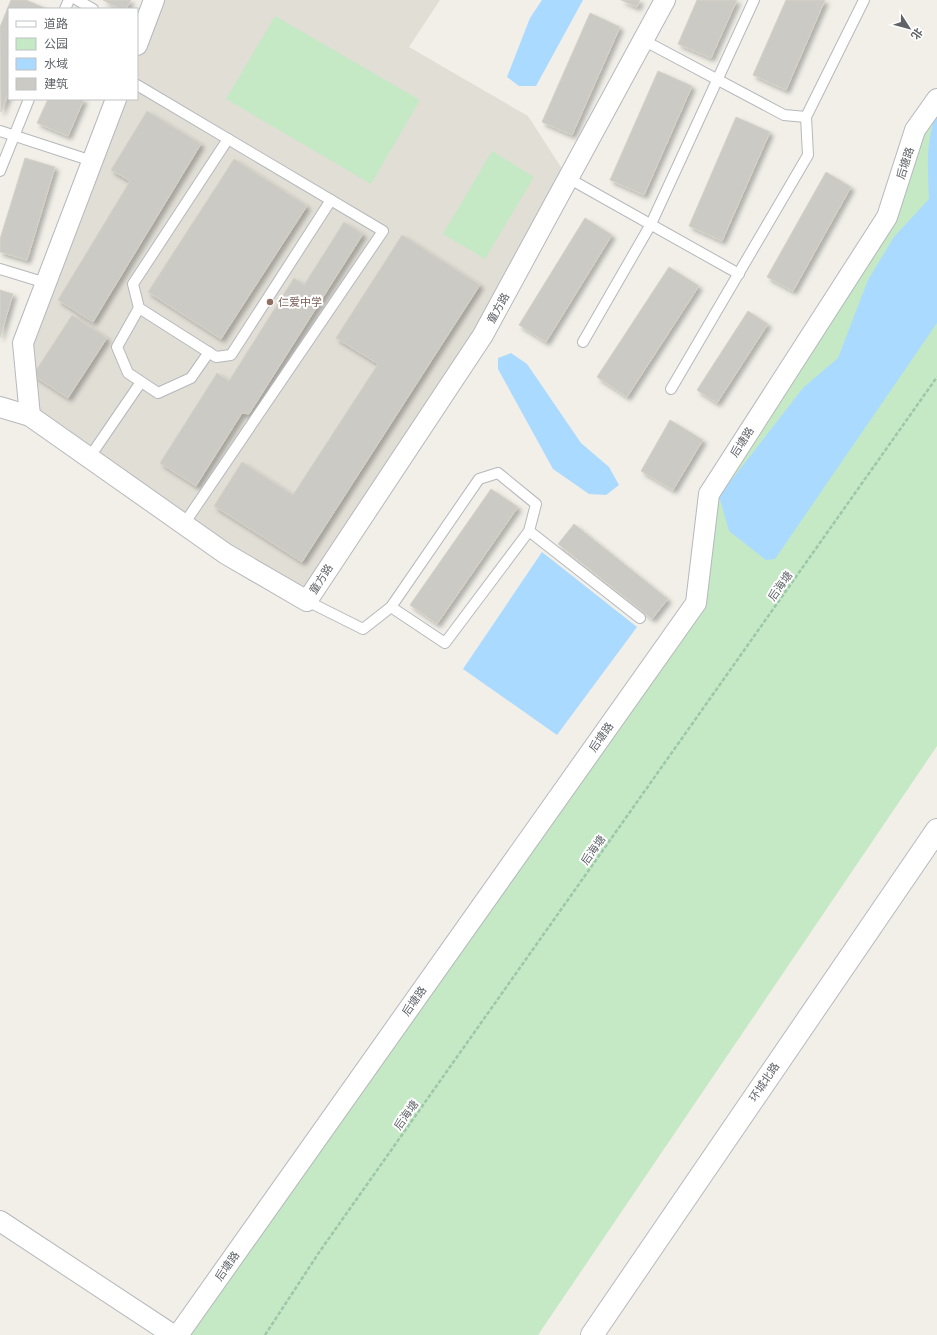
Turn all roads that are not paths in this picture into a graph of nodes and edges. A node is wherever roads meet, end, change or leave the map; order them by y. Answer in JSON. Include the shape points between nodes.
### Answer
{"nodes":[{"id":1,"x":77,"y":0,"type":"edge"},
{"id":2,"x":154,"y":0,"type":"edge"},
{"id":3,"x":665,"y":0,"type":"edge"},
{"id":4,"x":754,"y":0,"type":"edge"},
{"id":5,"x":864,"y":0,"type":"edge"},
{"id":6,"x":91,"y":8,"type":"edge"},
{"id":7,"x":138,"y":38,"type":"edge"},
{"id":8,"x":643,"y":40,"type":"junction"},
{"id":9,"x":717,"y":79,"type":"junction"},
{"id":10,"x":138,"y":86,"type":"edge"},
{"id":11,"x":937,"y":99,"type":"edge"},
{"id":12,"x":29,"y":100,"type":"edge"},
{"id":13,"x":116,"y":100,"type":"edge"},
{"id":14,"x":806,"y":117,"type":"junction"},
{"id":15,"x":0,"y":131,"type":"edge"},
{"id":16,"x":14,"y":135,"type":"junction"},
{"id":17,"x":228,"y":139,"type":"junction"},
{"id":18,"x":92,"y":161,"type":"junction"},
{"id":19,"x":0,"y":171,"type":"edge"},
{"id":20,"x":568,"y":178,"type":"junction"},
{"id":21,"x":331,"y":200,"type":"junction"},
{"id":22,"x":651,"y":224,"type":"junction"},
{"id":23,"x":0,"y":269,"type":"edge"},
{"id":24,"x":739,"y":274,"type":"junction"},
{"id":25,"x":46,"y":283,"type":"junction"},
{"id":26,"x":139,"y":308,"type":"junction"},
{"id":27,"x":583,"y":342,"type":"dead end"},
{"id":28,"x":209,"y":352,"type":"junction"},
{"id":29,"x":141,"y":382,"type":"junction"},
{"id":30,"x":671,"y":390,"type":"dead end"},
{"id":31,"x":0,"y":407,"type":"edge"},
{"id":32,"x":30,"y":416,"type":"junction"},
{"id":33,"x":89,"y":458,"type":"junction"},
{"id":34,"x":184,"y":524,"type":"junction"},
{"id":35,"x":529,"y":532,"type":"junction"},
{"id":36,"x":307,"y":602,"type":"junction"},
{"id":37,"x":391,"y":607,"type":"junction"},
{"id":38,"x":640,"y":618,"type":"dead end"},
{"id":39,"x":937,"y":830,"type":"edge"},
{"id":40,"x":0,"y":1220,"type":"edge"},
{"id":41,"x":173,"y":1335,"type":"edge"},
{"id":42,"x":178,"y":1335,"type":"edge"},
{"id":43,"x":592,"y":1335,"type":"edge"}],
"edges":[{"from":1,"to":6,"type":"lane"},
{"from":2,"to":7,"type":"street"},
{"from":3,"to":8,"type":"street","name":"童方路"},
{"from":4,"to":9,"type":"lane"},
{"from":5,"to":14,"type":"lane"},
{"from":8,"to":9,"type":"lane"},
{"from":8,"to":20,"type":"street","name":"童方路"},
{"from":9,"to":14,"type":"lane","via":[[784,115]]},
{"from":9,"to":22,"type":"lane"},
{"from":10,"to":17,"type":"lane"},
{"from":11,"to":42,"type":"street","name":"后塘路","via":[[915,130],[887,217],[709,494],[696,603]]},
{"from":12,"to":16,"type":"lane"},
{"from":13,"to":18,"type":"street"},
{"from":14,"to":24,"type":"lane","via":[[808,155]]},
{"from":15,"to":16,"type":"lane"},
{"from":16,"to":18,"type":"lane"},
{"from":16,"to":19,"type":"lane"},
{"from":17,"to":21,"type":"lane"},
{"from":17,"to":26,"type":"lane","via":[[133,284]]},
{"from":18,"to":25,"type":"street"},
{"from":20,"to":22,"type":"lane"},
{"from":20,"to":36,"type":"street","name":"童方路","via":[[483,335]]},
{"from":21,"to":28,"type":"lane","via":[[231,355],[216,357]]},
{"from":21,"to":34,"type":"lane","via":[[383,231]]},
{"from":22,"to":24,"type":"lane"},
{"from":22,"to":27,"type":"lane"},
{"from":23,"to":25,"type":"lane"},
{"from":24,"to":30,"type":"lane"},
{"from":25,"to":32,"type":"street","via":[[23,343]]},
{"from":26,"to":28,"type":"lane"},
{"from":26,"to":29,"type":"lane","via":[[117,348],[128,373]]},
{"from":28,"to":29,"type":"lane","via":[[191,378],[158,393]]},
{"from":29,"to":33,"type":"lane"},
{"from":31,"to":32,"type":"street"},
{"from":32,"to":33,"type":"street"},
{"from":33,"to":34,"type":"street"},
{"from":34,"to":36,"type":"street","via":[[226,554]]},
{"from":35,"to":37,"type":"lane","via":[[445,643]]},
{"from":35,"to":37,"type":"lane","via":[[536,504],[498,473],[479,479]]},
{"from":35,"to":38,"type":"lane"},
{"from":36,"to":37,"type":"lane","via":[[363,629]]},
{"from":39,"to":43,"type":"street","name":"环城北路"},
{"from":40,"to":41,"type":"street"}]}
